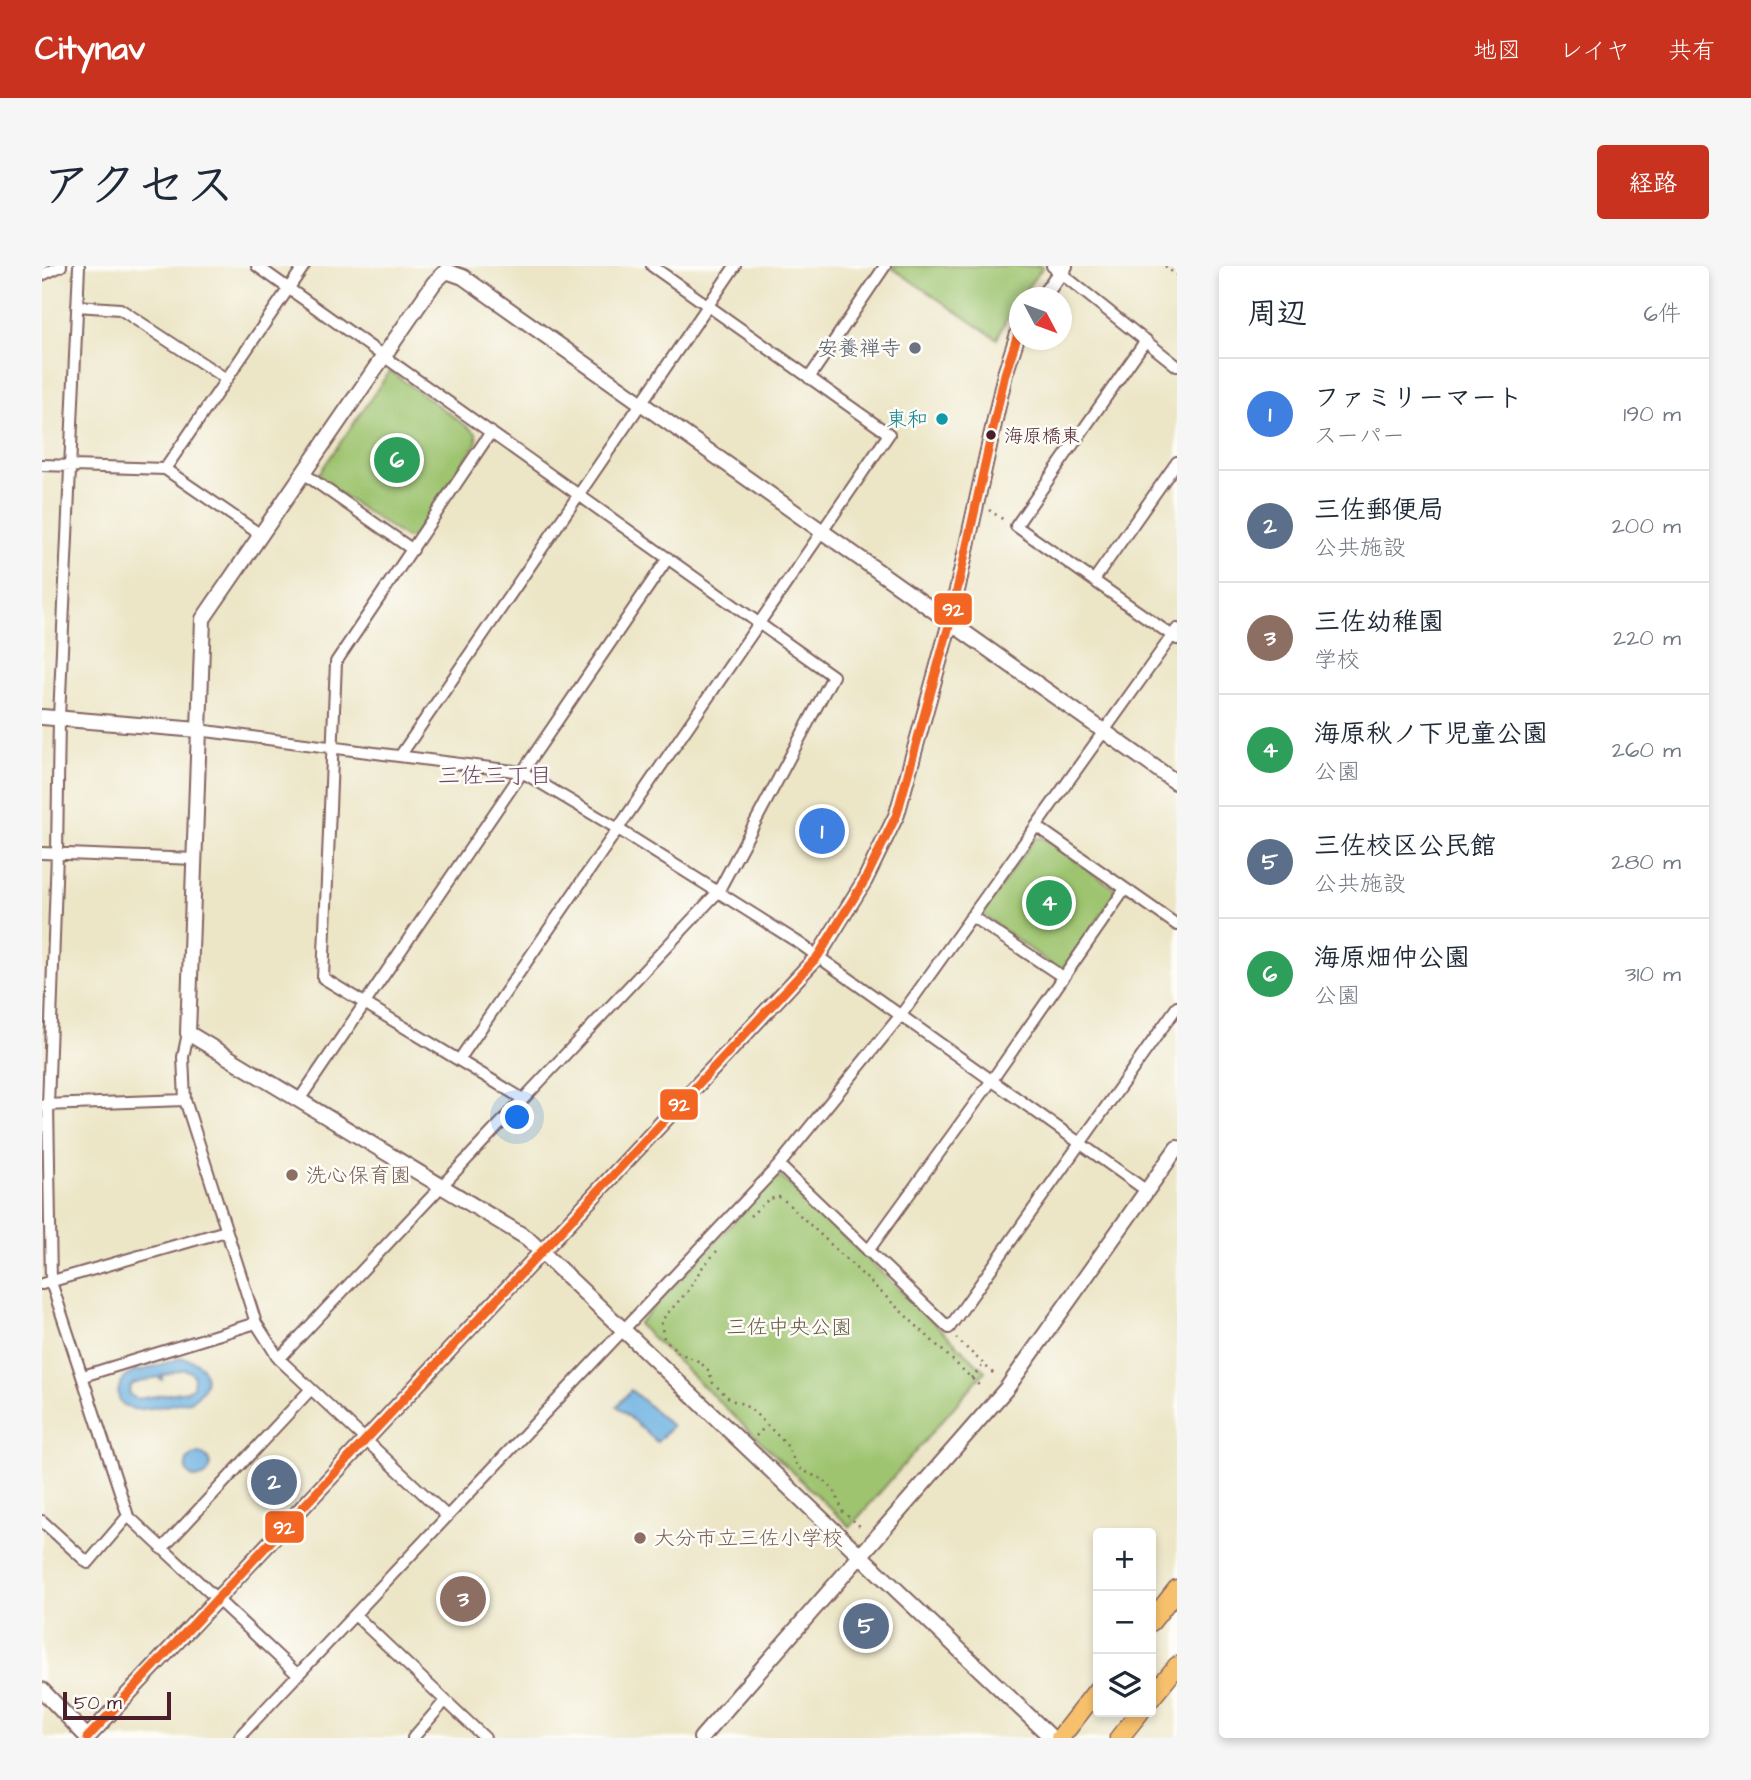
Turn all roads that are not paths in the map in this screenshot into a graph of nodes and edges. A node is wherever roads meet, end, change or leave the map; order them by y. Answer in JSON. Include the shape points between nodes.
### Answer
{"nodes":[{"id":1,"x":61,"y":266,"type":"edge"},
{"id":2,"x":79,"y":266,"type":"edge"},
{"id":3,"x":257,"y":266,"type":"edge"},
{"id":4,"x":304,"y":266,"type":"edge"},
{"id":5,"x":652,"y":266,"type":"edge"},
{"id":6,"x":735,"y":266,"type":"edge"},
{"id":7,"x":885,"y":266,"type":"edge"},
{"id":8,"x":447,"y":268,"type":"edge"},
{"id":9,"x":1059,"y":268,"type":"edge"},
{"id":10,"x":42,"y":275,"type":"edge"},
{"id":11,"x":1048,"y":287,"type":"edge"},
{"id":12,"x":289,"y":288,"type":"junction"},
{"id":13,"x":708,"y":305,"type":"junction"},
{"id":14,"x":78,"y":306,"type":"junction"},
{"id":15,"x":1146,"y":340,"type":"junction"},
{"id":16,"x":1013,"y":350,"type":"edge"},
{"id":17,"x":383,"y":356,"type":"junction"},
{"id":18,"x":1177,"y":366,"type":"edge"},
{"id":19,"x":809,"y":378,"type":"junction"},
{"id":20,"x":226,"y":379,"type":"junction"},
{"id":21,"x":640,"y":404,"type":"junction"},
{"id":22,"x":491,"y":432,"type":"junction"},
{"id":23,"x":1177,"y":463,"type":"edge"},
{"id":24,"x":42,"y":465,"type":"edge"},
{"id":25,"x":71,"y":466,"type":"junction"},
{"id":26,"x":165,"y":469,"type":"junction"},
{"id":27,"x":303,"y":473,"type":"junction"},
{"id":28,"x":579,"y":495,"type":"junction"},
{"id":29,"x":822,"y":532,"type":"junction"},
{"id":30,"x":261,"y":535,"type":"junction"},
{"id":31,"x":413,"y":550,"type":"junction"},
{"id":32,"x":668,"y":558,"type":"junction"},
{"id":33,"x":1094,"y":580,"type":"junction"},
{"id":34,"x":950,"y":622,"type":"junction"},
{"id":35,"x":759,"y":623,"type":"junction"},
{"id":36,"x":1175,"y":635,"type":"edge"},
{"id":37,"x":42,"y":717,"type":"edge"},
{"id":38,"x":59,"y":718,"type":"junction"},
{"id":39,"x":198,"y":730,"type":"junction"},
{"id":40,"x":1104,"y":731,"type":"junction"},
{"id":41,"x":332,"y":747,"type":"junction"},
{"id":42,"x":400,"y":756,"type":"junction"},
{"id":43,"x":522,"y":772,"type":"junction"},
{"id":44,"x":1177,"y":783,"type":"edge"},
{"id":45,"x":1036,"y":826,"type":"junction"},
{"id":46,"x":618,"y":829,"type":"junction"},
{"id":47,"x":42,"y":853,"type":"edge"},
{"id":48,"x":57,"y":853,"type":"junction"},
{"id":49,"x":195,"y":859,"type":"junction"},
{"id":50,"x":1125,"y":888,"type":"junction"},
{"id":51,"x":718,"y":892,"type":"junction"},
{"id":52,"x":971,"y":916,"type":"junction"},
{"id":53,"x":1177,"y":925,"type":"edge"},
{"id":54,"x":818,"y":956,"type":"junction"},
{"id":55,"x":1063,"y":978,"type":"junction"},
{"id":56,"x":365,"y":1003,"type":"junction"},
{"id":57,"x":1177,"y":1007,"type":"edge"},
{"id":58,"x":901,"y":1015,"type":"junction"},
{"id":59,"x":188,"y":1033,"type":"junction"},
{"id":60,"x":459,"y":1060,"type":"junction"},
{"id":61,"x":992,"y":1080,"type":"junction"},
{"id":62,"x":523,"y":1098,"type":"junction"},
{"id":63,"x":185,"y":1100,"type":"junction"},
{"id":64,"x":299,"y":1100,"type":"junction"},
{"id":65,"x":45,"y":1105,"type":"edge"},
{"id":66,"x":1080,"y":1143,"type":"junction"},
{"id":67,"x":1177,"y":1148,"type":"edge"},
{"id":68,"x":779,"y":1165,"type":"junction"},
{"id":69,"x":441,"y":1186,"type":"junction"},
{"id":70,"x":1147,"y":1191,"type":"junction"},
{"id":71,"x":226,"y":1231,"type":"junction"},
{"id":72,"x":868,"y":1251,"type":"junction"},
{"id":73,"x":541,"y":1252,"type":"junction"},
{"id":74,"x":46,"y":1283,"type":"edge"},
{"id":75,"x":256,"y":1323,"type":"junction"},
{"id":76,"x":623,"y":1330,"type":"junction"},
{"id":77,"x":279,"y":1359,"type":"junction"},
{"id":78,"x":83,"y":1376,"type":"junction"},
{"id":79,"x":311,"y":1390,"type":"junction"},
{"id":80,"x":365,"y":1440,"type":"junction"},
{"id":81,"x":128,"y":1516,"type":"junction"},
{"id":82,"x":447,"y":1516,"type":"junction"},
{"id":83,"x":42,"y":1521,"type":"edge"},
{"id":84,"x":162,"y":1549,"type":"junction"},
{"id":85,"x":860,"y":1556,"type":"junction"},
{"id":86,"x":1177,"y":1589,"type":"edge"},
{"id":87,"x":216,"y":1599,"type":"junction"},
{"id":88,"x":355,"y":1615,"type":"junction"},
{"id":89,"x":1156,"y":1616,"type":"edge"},
{"id":90,"x":1177,"y":1666,"type":"edge"},
{"id":91,"x":298,"y":1675,"type":"junction"},
{"id":92,"x":42,"y":1690,"type":"edge"},
{"id":93,"x":1156,"y":1692,"type":"edge"},
{"id":94,"x":1093,"y":1695,"type":"edge"},
{"id":95,"x":445,"y":1701,"type":"junction"},
{"id":96,"x":1136,"y":1717,"type":"edge"},
{"id":97,"x":87,"y":1738,"type":"edge"},
{"id":98,"x":242,"y":1738,"type":"edge"},
{"id":99,"x":412,"y":1738,"type":"edge"},
{"id":100,"x":485,"y":1738,"type":"edge"},
{"id":101,"x":701,"y":1738,"type":"edge"},
{"id":102,"x":1052,"y":1738,"type":"edge"},
{"id":103,"x":1060,"y":1738,"type":"edge"},
{"id":104,"x":1119,"y":1738,"type":"edge"}],
"edges":[{"from":1,"to":10,"type":"street"},
{"from":2,"to":14,"type":"street"},
{"from":3,"to":12,"type":"street"},
{"from":4,"to":12,"type":"street"},
{"from":5,"to":13,"type":"street"},
{"from":6,"to":13,"type":"street"},
{"from":7,"to":19,"type":"street"},
{"from":8,"to":17,"type":"street"},
{"from":8,"to":21,"type":"street"},
{"from":9,"to":11,"type":"street"},
{"from":9,"to":15,"type":"street"},
{"from":12,"to":17,"type":"street"},
{"from":12,"to":20,"type":"street"},
{"from":13,"to":19,"type":"street"},
{"from":13,"to":21,"type":"street"},
{"from":14,"to":20,"type":"street","via":[[120,309]]},
{"from":14,"to":25,"type":"street"},
{"from":15,"to":18,"type":"street"},
{"from":15,"to":33,"type":"street","via":[[1016,526]]},
{"from":16,"to":34,"type":"street"},
{"from":17,"to":22,"type":"street"},
{"from":17,"to":27,"type":"street"},
{"from":19,"to":29,"type":"street","via":[[889,434]]},
{"from":20,"to":26,"type":"street"},
{"from":21,"to":28,"type":"street"},
{"from":21,"to":29,"type":"street"},
{"from":22,"to":28,"type":"street"},
{"from":22,"to":31,"type":"street"},
{"from":23,"to":33,"type":"street"},
{"from":24,"to":25,"type":"street"},
{"from":25,"to":26,"type":"street"},
{"from":25,"to":38,"type":"street"},
{"from":26,"to":30,"type":"street"},
{"from":27,"to":30,"type":"street"},
{"from":27,"to":31,"type":"street"},
{"from":28,"to":32,"type":"street"},
{"from":28,"to":42,"type":"street"},
{"from":29,"to":34,"type":"street"},
{"from":29,"to":35,"type":"street"},
{"from":30,"to":39,"type":"street","via":[[204,619]]},
{"from":31,"to":41,"type":"street","via":[[336,662]]},
{"from":32,"to":35,"type":"street"},
{"from":32,"to":43,"type":"street"},
{"from":33,"to":36,"type":"street"},
{"from":34,"to":40,"type":"street"},
{"from":34,"to":54,"type":"street","via":[[897,814],[865,880]]},
{"from":35,"to":46,"type":"street"},
{"from":35,"to":51,"type":"street","via":[[834,676]]},
{"from":36,"to":40,"type":"street"},
{"from":37,"to":38,"type":"street"},
{"from":38,"to":39,"type":"street"},
{"from":38,"to":48,"type":"street"},
{"from":39,"to":41,"type":"street"},
{"from":39,"to":49,"type":"street"},
{"from":40,"to":44,"type":"street"},
{"from":40,"to":45,"type":"street"},
{"from":41,"to":42,"type":"street"},
{"from":41,"to":56,"type":"street","via":[[323,978]]},
{"from":42,"to":43,"type":"street"},
{"from":43,"to":46,"type":"street"},
{"from":43,"to":56,"type":"street"},
{"from":45,"to":50,"type":"street"},
{"from":45,"to":52,"type":"street"},
{"from":46,"to":51,"type":"street"},
{"from":46,"to":60,"type":"street"},
{"from":47,"to":48,"type":"street"},
{"from":48,"to":49,"type":"street"},
{"from":48,"to":65,"type":"street"},
{"from":49,"to":59,"type":"street"},
{"from":50,"to":53,"type":"street"},
{"from":50,"to":55,"type":"street"},
{"from":51,"to":54,"type":"street"},
{"from":51,"to":62,"type":"street"},
{"from":52,"to":55,"type":"street"},
{"from":52,"to":58,"type":"street"},
{"from":54,"to":58,"type":"street"},
{"from":54,"to":73,"type":"street"},
{"from":55,"to":61,"type":"street"},
{"from":56,"to":60,"type":"street"},
{"from":56,"to":64,"type":"street"},
{"from":57,"to":66,"type":"street"},
{"from":58,"to":61,"type":"street"},
{"from":58,"to":68,"type":"street"},
{"from":59,"to":63,"type":"street","via":[[183,1056]]},
{"from":59,"to":64,"type":"street"},
{"from":60,"to":62,"type":"street"},
{"from":61,"to":66,"type":"street"},
{"from":61,"to":72,"type":"street"},
{"from":62,"to":69,"type":"street"},
{"from":63,"to":65,"type":"street"},
{"from":63,"to":71,"type":"street"},
{"from":64,"to":69,"type":"street"},
{"from":65,"to":74,"type":"street"},
{"from":66,"to":70,"type":"street"},
{"from":66,"to":72,"type":"street","via":[[948,1328]]},
{"from":67,"to":70,"type":"street"},
{"from":68,"to":72,"type":"street"},
{"from":68,"to":76,"type":"street"},
{"from":69,"to":73,"type":"street","via":[[527,1238]]},
{"from":69,"to":77,"type":"street"},
{"from":70,"to":85,"type":"street","via":[[1007,1388]]},
{"from":71,"to":74,"type":"street"},
{"from":71,"to":75,"type":"street"},
{"from":73,"to":76,"type":"street"},
{"from":73,"to":80,"type":"street"},
{"from":74,"to":78,"type":"street"},
{"from":75,"to":77,"type":"street"},
{"from":75,"to":78,"type":"street"},
{"from":76,"to":82,"type":"street"},
{"from":76,"to":85,"type":"street"},
{"from":77,"to":79,"type":"street"},
{"from":78,"to":81,"type":"street"},
{"from":79,"to":80,"type":"street"},
{"from":79,"to":84,"type":"street"},
{"from":80,"to":82,"type":"street"},
{"from":80,"to":87,"type":"street"},
{"from":81,"to":83,"type":"street","via":[[88,1563]]},
{"from":81,"to":84,"type":"street"},
{"from":82,"to":88,"type":"street"},
{"from":84,"to":87,"type":"street"},
{"from":85,"to":101,"type":"street"},
{"from":85,"to":102,"type":"street"},
{"from":86,"to":89,"type":"main road"},
{"from":87,"to":91,"type":"street"},
{"from":87,"to":97,"type":"street"},
{"from":88,"to":91,"type":"street"},
{"from":88,"to":95,"type":"street"},
{"from":90,"to":93,"type":"main road"},
{"from":91,"to":98,"type":"street"},
{"from":92,"to":97,"type":"street"},
{"from":94,"to":103,"type":"main road"},
{"from":95,"to":99,"type":"street"},
{"from":95,"to":100,"type":"street"},
{"from":96,"to":104,"type":"main road"}]}
